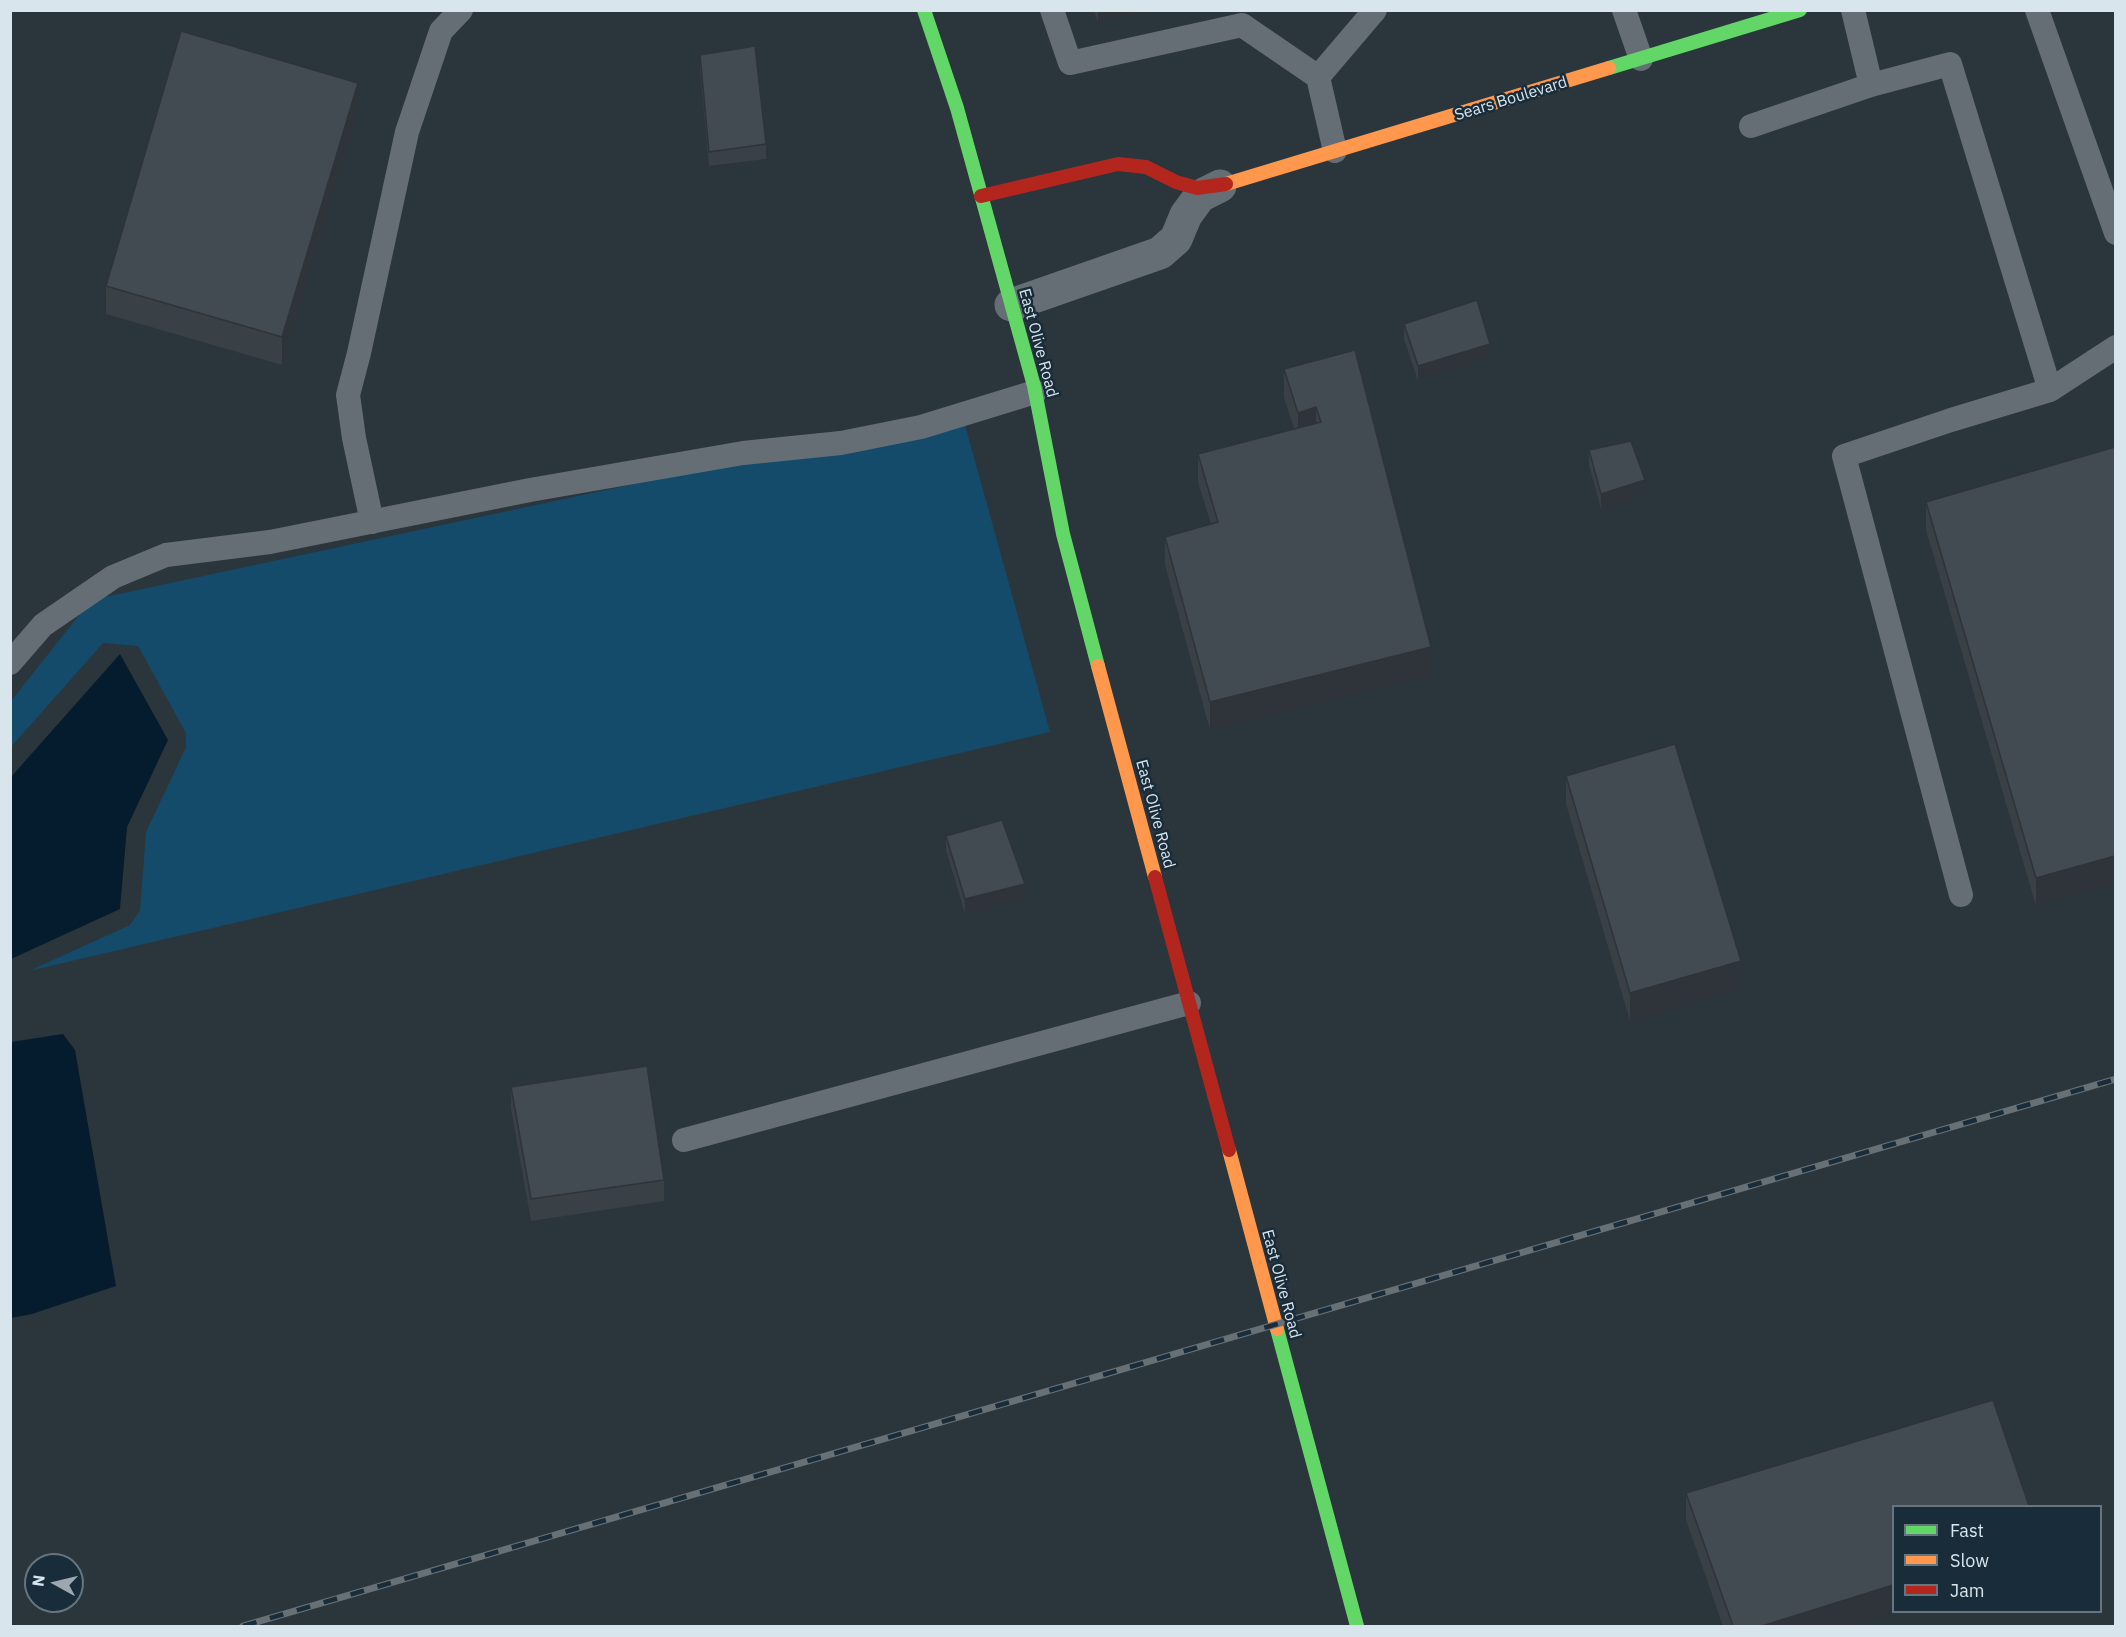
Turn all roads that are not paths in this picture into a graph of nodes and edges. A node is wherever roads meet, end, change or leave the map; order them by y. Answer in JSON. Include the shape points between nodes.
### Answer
{"nodes":[{"id":1,"x":461,"y":10,"type":"edge"},
{"id":2,"x":924,"y":10,"type":"edge"},
{"id":3,"x":1052,"y":10,"type":"edge"},
{"id":4,"x":1375,"y":10,"type":"edge"},
{"id":5,"x":1624,"y":10,"type":"edge"},
{"id":6,"x":1800,"y":10,"type":"edge"},
{"id":7,"x":1853,"y":10,"type":"edge"},
{"id":8,"x":2037,"y":10,"type":"edge"},
{"id":9,"x":1641,"y":59,"type":"junction"},
{"id":10,"x":1318,"y":78,"type":"junction"},
{"id":11,"x":1871,"y":85,"type":"junction"},
{"id":12,"x":1751,"y":126,"type":"dead end"},
{"id":13,"x":1335,"y":152,"type":"junction"},
{"id":14,"x":1220,"y":186,"type":"junction"},
{"id":15,"x":981,"y":196,"type":"junction"},
{"id":16,"x":2115,"y":233,"type":"edge"},
{"id":17,"x":1011,"y":305,"type":"junction"},
{"id":18,"x":2115,"y":347,"type":"edge"},
{"id":19,"x":2050,"y":390,"type":"junction"},
{"id":20,"x":1035,"y":392,"type":"junction"},
{"id":21,"x":372,"y":522,"type":"junction"},
{"id":22,"x":10,"y":663,"type":"edge"},
{"id":23,"x":1961,"y":895,"type":"dead end"},
{"id":24,"x":1189,"y":1003,"type":"junction"},
{"id":25,"x":684,"y":1140,"type":"dead end"},
{"id":26,"x":1357,"y":1626,"type":"edge"}],
"edges":[{"from":1,"to":21,"type":"lane","via":[[441,31],[407,132],[348,395]]},
{"from":2,"to":15,"type":"street","name":"East Olive Road"},
{"from":3,"to":10,"type":"lane","via":[[1070,63],[1242,25]]},
{"from":4,"to":10,"type":"lane"},
{"from":5,"to":9,"type":"lane"},
{"from":6,"to":9,"type":"street","name":"Sears Boulevard"},
{"from":7,"to":11,"type":"lane"},
{"from":8,"to":16,"type":"lane"},
{"from":9,"to":13,"type":"street","name":"Sears Boulevard"},
{"from":10,"to":13,"type":"lane"},
{"from":11,"to":12,"type":"lane"},
{"from":11,"to":19,"type":"lane","via":[[1950,64]]},
{"from":13,"to":14,"type":"street","name":"Sears Boulevard"},
{"from":14,"to":15,"type":"street","name":"Sears Boulevard","via":[[1197,188],[1146,167],[1118,164]]},
{"from":14,"to":17,"type":"street","name":"Sears Boulevard","via":[[1200,196],[1186,214],[1176,239],[1160,254]]},
{"from":15,"to":17,"type":"street","name":"East Olive Road"},
{"from":17,"to":20,"type":"street","name":"East Olive Road"},
{"from":18,"to":19,"type":"lane"},
{"from":19,"to":23,"type":"lane","via":[[1844,456]]},
{"from":20,"to":21,"type":"lane","via":[[921,427],[852,441],[743,453]]},
{"from":20,"to":24,"type":"street","name":"East Olive Road","via":[[1063,534]]},
{"from":21,"to":22,"type":"lane","via":[[270,542],[165,555],[112,577],[43,625]]},
{"from":24,"to":25,"type":"lane"},
{"from":24,"to":26,"type":"street","name":"East Olive Road"}]}
